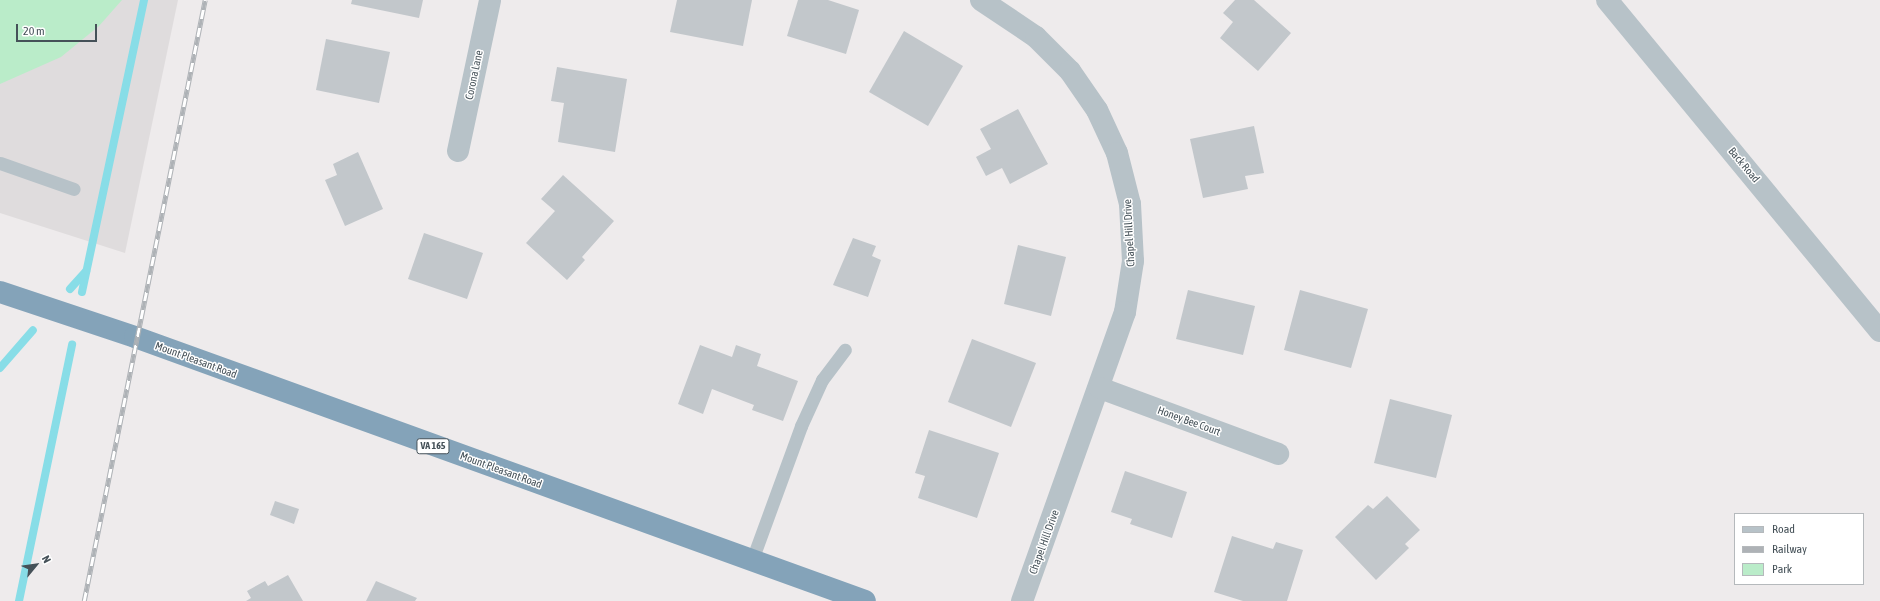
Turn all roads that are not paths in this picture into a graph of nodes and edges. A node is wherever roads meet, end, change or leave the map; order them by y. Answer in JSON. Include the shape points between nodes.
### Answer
{"nodes":[{"id":1,"x":490,"y":0,"type":"edge"},
{"id":2,"x":981,"y":0,"type":"edge"},
{"id":3,"x":1607,"y":0,"type":"edge"},
{"id":4,"x":458,"y":151,"type":"dead end"},
{"id":5,"x":0,"y":163,"type":"edge"},
{"id":6,"x":74,"y":189,"type":"dead end"},
{"id":7,"x":0,"y":292,"type":"edge"},
{"id":8,"x":1880,"y":331,"type":"edge"},
{"id":9,"x":845,"y":350,"type":"dead end"},
{"id":10,"x":1100,"y":388,"type":"junction"},
{"id":11,"x":1278,"y":454,"type":"dead end"},
{"id":12,"x":752,"y":560,"type":"junction"},
{"id":13,"x":866,"y":601,"type":"edge"},
{"id":14,"x":1022,"y":601,"type":"edge"}],
"edges":[{"from":1,"to":4,"type":"street","name":"Corona Lane"},
{"from":2,"to":10,"type":"street","name":"Chapel Hill Drive","via":[[1036,37],[1070,71],[1097,110],[1117,153],[1130,204],[1133,261],[1125,312]]},
{"from":3,"to":8,"type":"street","name":"Back Road"},
{"from":5,"to":6,"type":"lane"},
{"from":7,"to":12,"type":"highway","name":"Mount Pleasant Road","number":"VA 165","via":[[135,337]]},
{"from":9,"to":12,"type":"lane","via":[[822,380]]},
{"from":10,"to":11,"type":"street","name":"Honey Bee Court"},
{"from":10,"to":14,"type":"street","name":"Chapel Hill Drive"},
{"from":12,"to":13,"type":"highway","name":"Mount Pleasant Road","number":"VA 165"}]}
